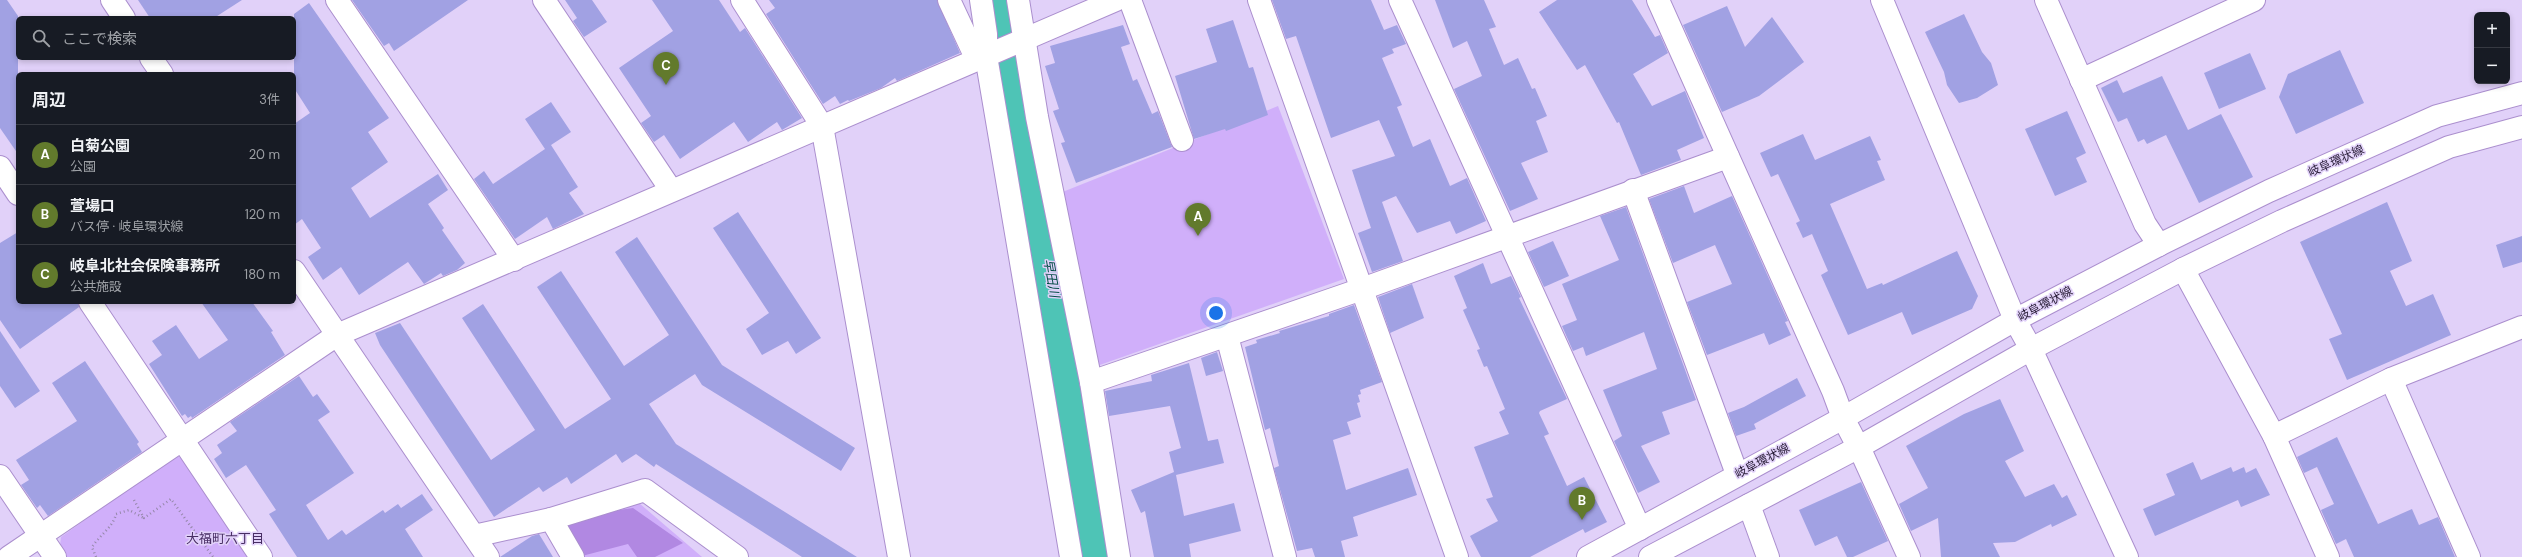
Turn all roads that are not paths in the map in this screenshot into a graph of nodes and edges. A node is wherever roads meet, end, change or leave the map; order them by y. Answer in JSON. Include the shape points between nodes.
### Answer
{"nodes":[{"id":1,"x":112,"y":0,"type":"edge"},
{"id":2,"x":337,"y":0,"type":"edge"},
{"id":3,"x":544,"y":0,"type":"edge"},
{"id":4,"x":742,"y":0,"type":"edge"},
{"id":5,"x":949,"y":0,"type":"edge"},
{"id":6,"x":981,"y":0,"type":"edge"},
{"id":7,"x":1018,"y":0,"type":"edge"},
{"id":8,"x":1116,"y":0,"type":"edge"},
{"id":9,"x":1130,"y":0,"type":"edge"},
{"id":10,"x":1259,"y":0,"type":"edge"},
{"id":11,"x":1400,"y":0,"type":"edge"},
{"id":12,"x":1658,"y":0,"type":"edge"},
{"id":13,"x":1882,"y":0,"type":"edge"},
{"id":14,"x":2046,"y":0,"type":"edge"},
{"id":15,"x":2254,"y":0,"type":"edge"},
{"id":16,"x":123,"y":16,"type":"edge"},
{"id":17,"x":1022,"y":39,"type":"junction"},
{"id":18,"x":987,"y":55,"type":"junction"},
{"id":19,"x":152,"y":60,"type":"edge"},
{"id":20,"x":161,"y":72,"type":"edge"},
{"id":21,"x":2082,"y":80,"type":"junction"},
{"id":22,"x":2522,"y":93,"type":"edge"},
{"id":23,"x":822,"y":126,"type":"junction"},
{"id":24,"x":2522,"y":127,"type":"edge"},
{"id":25,"x":1182,"y":140,"type":"dead end"},
{"id":26,"x":1728,"y":157,"type":"junction"},
{"id":27,"x":0,"y":167,"type":"edge"},
{"id":28,"x":672,"y":190,"type":"junction"},
{"id":29,"x":1633,"y":190,"type":"junction"},
{"id":30,"x":16,"y":191,"type":"edge"},
{"id":31,"x":1508,"y":237,"type":"junction"},
{"id":32,"x":2159,"y":245,"type":"junction"},
{"id":33,"x":514,"y":260,"type":"junction"},
{"id":34,"x":2183,"y":269,"type":"junction"},
{"id":35,"x":296,"y":274,"type":"edge"},
{"id":36,"x":1362,"y":289,"type":"junction"},
{"id":37,"x":91,"y":304,"type":"edge"},
{"id":38,"x":2015,"y":320,"type":"junction"},
{"id":39,"x":2522,"y":327,"type":"edge"},
{"id":40,"x":337,"y":335,"type":"junction"},
{"id":41,"x":1227,"y":336,"type":"junction"},
{"id":42,"x":2031,"y":349,"type":"junction"},
{"id":43,"x":2391,"y":380,"type":"junction"},
{"id":44,"x":1091,"y":382,"type":"junction"},
{"id":45,"x":1842,"y":418,"type":"junction"},
{"id":46,"x":2274,"y":436,"type":"junction"},
{"id":47,"x":182,"y":439,"type":"junction"},
{"id":48,"x":1858,"y":447,"type":"junction"},
{"id":49,"x":1737,"y":474,"type":"junction"},
{"id":50,"x":0,"y":476,"type":"edge"},
{"id":51,"x":1749,"y":505,"type":"junction"},
{"id":52,"x":550,"y":518,"type":"junction"},
{"id":53,"x":1640,"y":529,"type":"junction"},
{"id":54,"x":40,"y":536,"type":"junction"},
{"id":55,"x":474,"y":536,"type":"junction"},
{"id":56,"x":9,"y":557,"type":"edge"},
{"id":57,"x":55,"y":557,"type":"edge"},
{"id":58,"x":262,"y":557,"type":"edge"},
{"id":59,"x":488,"y":557,"type":"edge"},
{"id":60,"x":573,"y":557,"type":"edge"},
{"id":61,"x":737,"y":557,"type":"edge"},
{"id":62,"x":899,"y":557,"type":"edge"},
{"id":63,"x":1070,"y":557,"type":"edge"},
{"id":64,"x":1119,"y":557,"type":"edge"},
{"id":65,"x":1285,"y":557,"type":"edge"},
{"id":66,"x":1457,"y":557,"type":"edge"},
{"id":67,"x":1588,"y":557,"type":"edge"},
{"id":68,"x":1651,"y":557,"type":"edge"},
{"id":69,"x":1768,"y":557,"type":"edge"},
{"id":70,"x":1909,"y":557,"type":"edge"},
{"id":71,"x":2128,"y":557,"type":"edge"},
{"id":72,"x":2328,"y":557,"type":"edge"},
{"id":73,"x":2469,"y":557,"type":"edge"}],
"edges":[{"from":1,"to":16,"type":"street"},
{"from":2,"to":33,"type":"street"},
{"from":3,"to":28,"type":"street"},
{"from":4,"to":23,"type":"street"},
{"from":5,"to":18,"type":"street"},
{"from":6,"to":18,"type":"street"},
{"from":7,"to":17,"type":"street"},
{"from":8,"to":17,"type":"street"},
{"from":9,"to":25,"type":"street"},
{"from":10,"to":36,"type":"street"},
{"from":11,"to":31,"type":"street"},
{"from":12,"to":26,"type":"street"},
{"from":13,"to":38,"type":"street"},
{"from":14,"to":21,"type":"street"},
{"from":15,"to":21,"type":"street"},
{"from":17,"to":18,"type":"street"},
{"from":17,"to":44,"type":"street"},
{"from":18,"to":23,"type":"street"},
{"from":18,"to":63,"type":"street"},
{"from":19,"to":20,"type":"street"},
{"from":21,"to":32,"type":"street","via":[[2145,224]]},
{"from":22,"to":32,"type":"street","name":"岐阜環状線","via":[[2437,116],[2269,191]]},
{"from":23,"to":28,"type":"street"},
{"from":23,"to":62,"type":"street"},
{"from":24,"to":34,"type":"street","via":[[2448,148],[2282,221]]},
{"from":26,"to":29,"type":"street"},
{"from":26,"to":45,"type":"street","via":[[1833,391]]},
{"from":27,"to":30,"type":"street"},
{"from":28,"to":33,"type":"street"},
{"from":29,"to":31,"type":"street"},
{"from":29,"to":49,"type":"street"},
{"from":31,"to":36,"type":"street"},
{"from":31,"to":53,"type":"street"},
{"from":32,"to":38,"type":"street","name":"岐阜環状線"},
{"from":33,"to":40,"type":"street"},
{"from":34,"to":42,"type":"street"},
{"from":34,"to":46,"type":"street"},
{"from":35,"to":40,"type":"street"},
{"from":36,"to":41,"type":"street"},
{"from":36,"to":66,"type":"street"},
{"from":37,"to":47,"type":"street"},
{"from":38,"to":42,"type":"street"},
{"from":38,"to":45,"type":"street","name":"岐阜環状線"},
{"from":39,"to":43,"type":"street"},
{"from":40,"to":47,"type":"street"},
{"from":40,"to":55,"type":"street"},
{"from":41,"to":44,"type":"street"},
{"from":41,"to":65,"type":"street"},
{"from":42,"to":48,"type":"street"},
{"from":42,"to":71,"type":"street"},
{"from":43,"to":46,"type":"street"},
{"from":43,"to":73,"type":"street"},
{"from":44,"to":64,"type":"street"},
{"from":45,"to":48,"type":"street"},
{"from":45,"to":49,"type":"street","name":"岐阜環状線"},
{"from":46,"to":72,"type":"street"},
{"from":47,"to":54,"type":"street"},
{"from":47,"to":58,"type":"street"},
{"from":48,"to":51,"type":"street"},
{"from":48,"to":70,"type":"street"},
{"from":49,"to":53,"type":"street","name":"岐阜環状線"},
{"from":50,"to":54,"type":"street"},
{"from":51,"to":68,"type":"street"},
{"from":51,"to":69,"type":"street"},
{"from":52,"to":55,"type":"street"},
{"from":52,"to":60,"type":"street"},
{"from":52,"to":61,"type":"street","via":[[644,490]]},
{"from":53,"to":67,"type":"street","name":"岐阜環状線"},
{"from":54,"to":56,"type":"street"},
{"from":54,"to":57,"type":"street"},
{"from":55,"to":59,"type":"street"}]}
